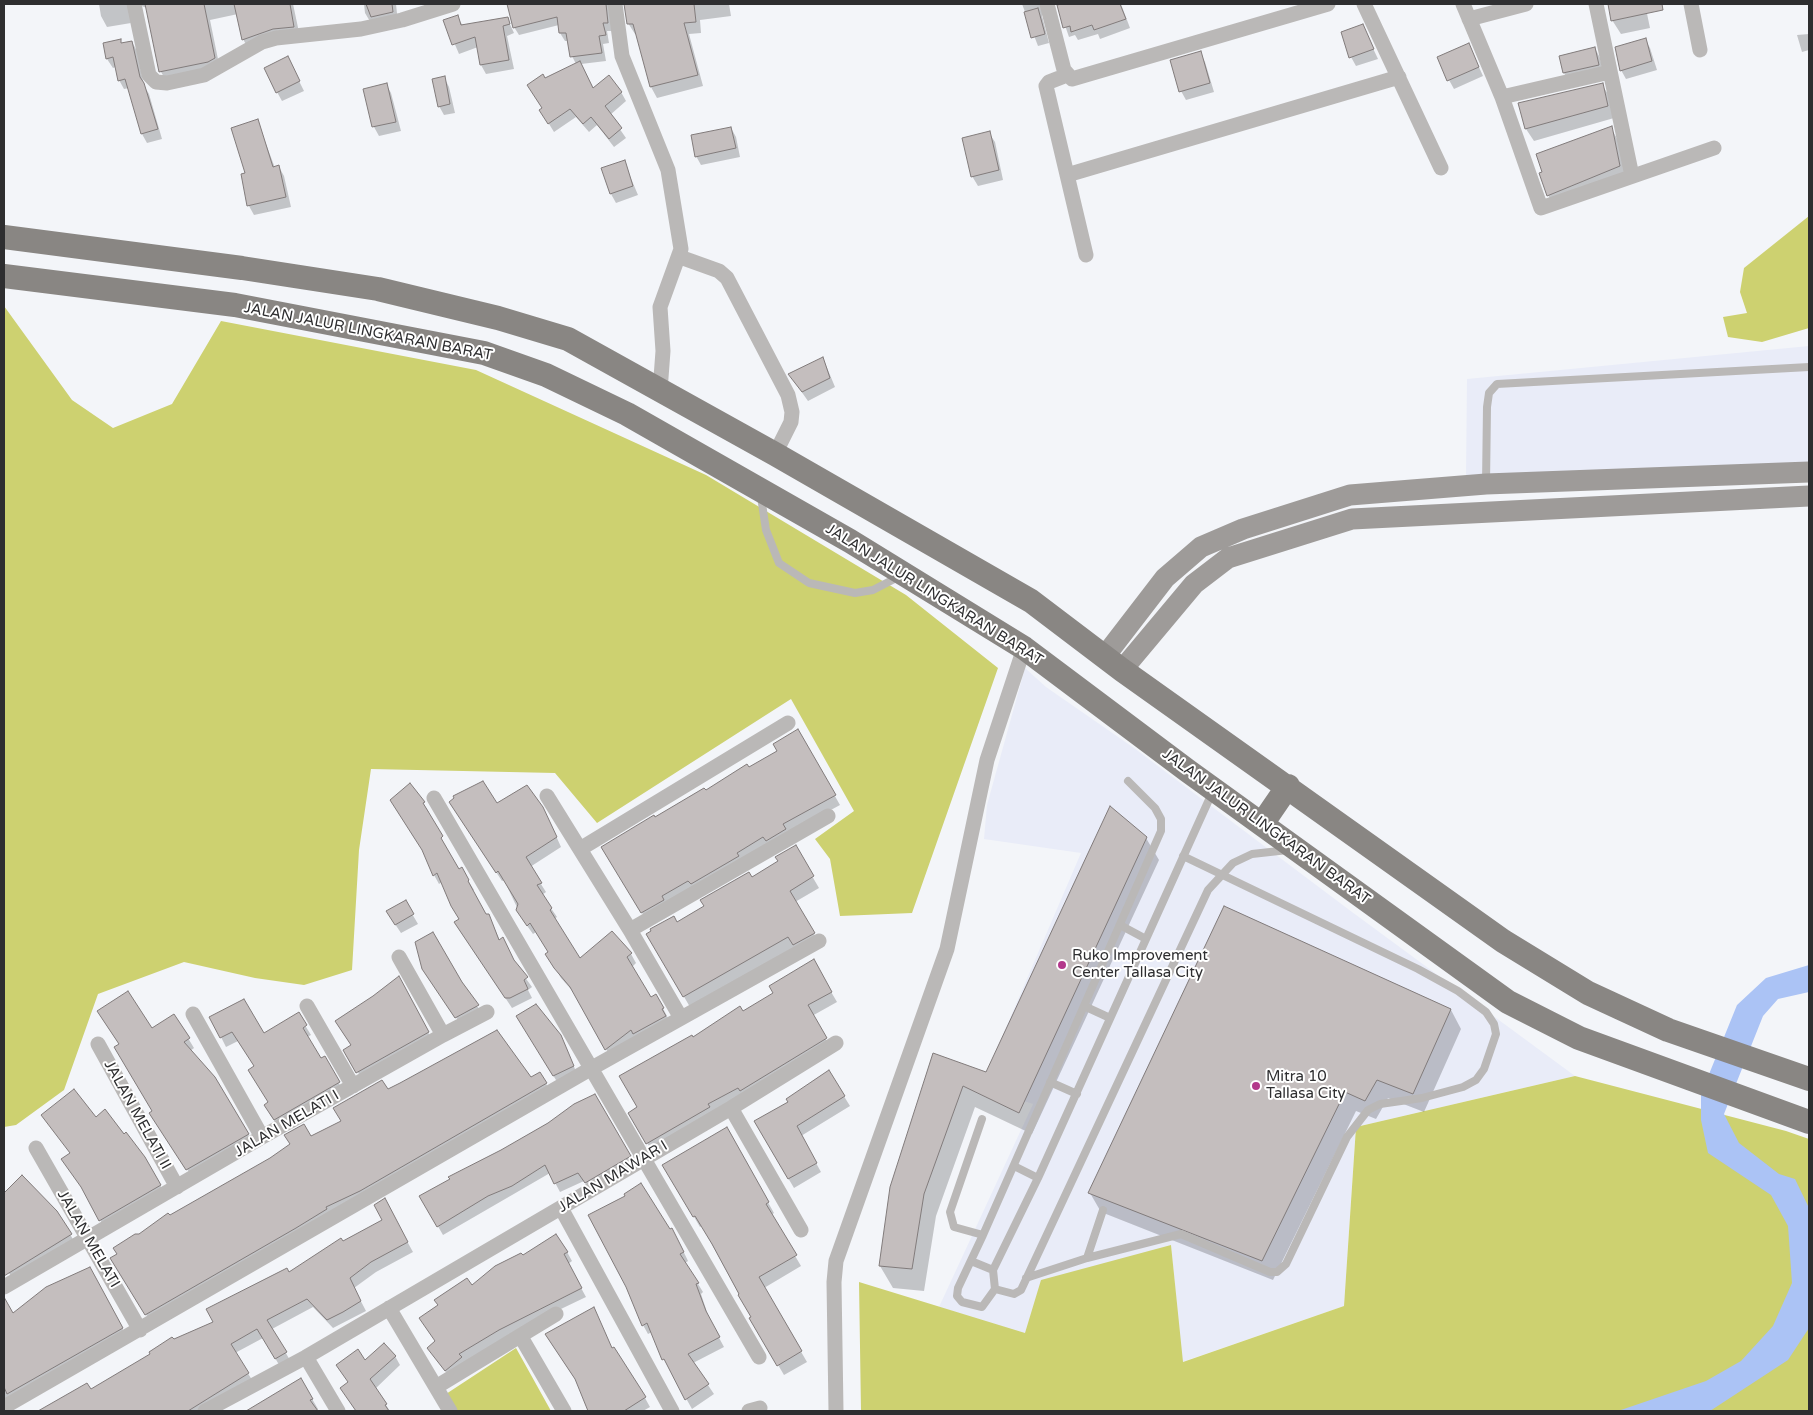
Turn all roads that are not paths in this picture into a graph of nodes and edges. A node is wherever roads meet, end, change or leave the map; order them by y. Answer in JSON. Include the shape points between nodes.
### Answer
{"nodes":[{"id":1,"x":134,"y":4,"type":"edge"},
{"id":2,"x":453,"y":4,"type":"edge"},
{"id":3,"x":615,"y":4,"type":"edge"},
{"id":4,"x":1047,"y":4,"type":"edge"},
{"id":5,"x":1328,"y":4,"type":"edge"},
{"id":6,"x":1364,"y":4,"type":"edge"},
{"id":7,"x":1463,"y":4,"type":"edge"},
{"id":8,"x":1526,"y":4,"type":"edge"},
{"id":9,"x":1596,"y":4,"type":"edge"},
{"id":10,"x":1691,"y":4,"type":"edge"},
{"id":11,"x":1470,"y":19,"type":"junction"},
{"id":12,"x":1700,"y":50,"type":"dead end"},
{"id":13,"x":1610,"y":72,"type":"junction"},
{"id":14,"x":1067,"y":75,"type":"junction"},
{"id":15,"x":1399,"y":77,"type":"junction"},
{"id":16,"x":1502,"y":96,"type":"junction"},
{"id":17,"x":1714,"y":148,"type":"dead end"},
{"id":18,"x":1441,"y":168,"type":"dead end"},
{"id":19,"x":1067,"y":174,"type":"junction"},
{"id":20,"x":1632,"y":176,"type":"junction"},
{"id":21,"x":4,"y":237,"type":"edge"},
{"id":22,"x":1086,"y":254,"type":"dead end"},
{"id":23,"x":680,"y":257,"type":"junction"},
{"id":24,"x":242,"y":268,"type":"junction"},
{"id":25,"x":4,"y":276,"type":"edge"},
{"id":26,"x":235,"y":305,"type":"junction"},
{"id":27,"x":1809,"y":367,"type":"edge"},
{"id":28,"x":660,"y":391,"type":"junction"},
{"id":29,"x":775,"y":454,"type":"junction"},
{"id":30,"x":1809,"y":472,"type":"edge"},
{"id":31,"x":1486,"y":484,"type":"junction"},
{"id":32,"x":760,"y":490,"type":"junction"},
{"id":33,"x":1809,"y":496,"type":"edge"},
{"id":34,"x":903,"y":574,"type":"junction"},
{"id":35,"x":1024,"y":648,"type":"junction"},
{"id":36,"x":1114,"y":663,"type":"junction"},
{"id":37,"x":788,"y":723,"type":"dead end"},
{"id":38,"x":1128,"y":781,"type":"dead end"},
{"id":39,"x":1288,"y":786,"type":"junction"},
{"id":40,"x":1213,"y":789,"type":"junction"},
{"id":41,"x":547,"y":796,"type":"dead end"},
{"id":42,"x":434,"y":798,"type":"dead end"},
{"id":43,"x":828,"y":816,"type":"dead end"},
{"id":44,"x":1262,"y":824,"type":"junction"},
{"id":45,"x":580,"y":849,"type":"junction"},
{"id":46,"x":1297,"y":849,"type":"junction"},
{"id":47,"x":1183,"y":856,"type":"junction"},
{"id":48,"x":1220,"y":875,"type":"junction"},
{"id":49,"x":1120,"y":925,"type":"junction"},
{"id":50,"x":630,"y":930,"type":"junction"},
{"id":51,"x":1146,"y":939,"type":"junction"},
{"id":52,"x":819,"y":941,"type":"dead end"},
{"id":53,"x":399,"y":957,"type":"dead end"},
{"id":54,"x":307,"y":1006,"type":"dead end"},
{"id":55,"x":1084,"y":1006,"type":"junction"},
{"id":56,"x":487,"y":1012,"type":"dead end"},
{"id":57,"x":193,"y":1014,"type":"dead end"},
{"id":58,"x":681,"y":1018,"type":"junction"},
{"id":59,"x":1110,"y":1018,"type":"junction"},
{"id":60,"x":442,"y":1035,"type":"junction"},
{"id":61,"x":836,"y":1043,"type":"dead end"},
{"id":62,"x":98,"y":1044,"type":"dead end"},
{"id":63,"x":592,"y":1068,"type":"junction"},
{"id":64,"x":1809,"y":1079,"type":"edge"},
{"id":65,"x":1050,"y":1082,"type":"junction"},
{"id":66,"x":353,"y":1086,"type":"junction"},
{"id":67,"x":1076,"y":1094,"type":"junction"},
{"id":68,"x":732,"y":1108,"type":"junction"},
{"id":69,"x":982,"y":1119,"type":"dead end"},
{"id":70,"x":1809,"y":1122,"type":"edge"},
{"id":71,"x":262,"y":1137,"type":"junction"},
{"id":72,"x":36,"y":1148,"type":"dead end"},
{"id":73,"x":644,"y":1158,"type":"junction"},
{"id":74,"x":1014,"y":1166,"type":"junction"},
{"id":75,"x":1038,"y":1178,"type":"junction"},
{"id":76,"x":176,"y":1187,"type":"junction"},
{"id":77,"x":561,"y":1208,"type":"junction"},
{"id":78,"x":1103,"y":1210,"type":"dead end"},
{"id":79,"x":802,"y":1230,"type":"dead end"},
{"id":80,"x":983,"y":1235,"type":"junction"},
{"id":81,"x":88,"y":1237,"type":"junction"},
{"id":82,"x":1087,"y":1258,"type":"junction"},
{"id":83,"x":971,"y":1261,"type":"junction"},
{"id":84,"x":992,"y":1270,"type":"junction"},
{"id":85,"x":1026,"y":1278,"type":"junction"},
{"id":86,"x":4,"y":1287,"type":"edge"},
{"id":87,"x":995,"y":1289,"type":"junction"},
{"id":88,"x":389,"y":1308,"type":"junction"},
{"id":89,"x":556,"y":1314,"type":"dead end"},
{"id":90,"x":140,"y":1330,"type":"junction"},
{"id":91,"x":521,"y":1337,"type":"junction"},
{"id":92,"x":306,"y":1357,"type":"junction"},
{"id":93,"x":760,"y":1357,"type":"dead end"},
{"id":94,"x":436,"y":1387,"type":"junction"},
{"id":95,"x":4,"y":1407,"type":"edge"},
{"id":96,"x":222,"y":1407,"type":"edge"},
{"id":97,"x":205,"y":1411,"type":"edge"},
{"id":98,"x":338,"y":1411,"type":"edge"},
{"id":99,"x":450,"y":1411,"type":"edge"},
{"id":100,"x":564,"y":1411,"type":"edge"},
{"id":101,"x":672,"y":1411,"type":"edge"},
{"id":102,"x":836,"y":1411,"type":"edge"}],
"edges":[{"from":1,"to":2,"type":"street","via":[[146,69],[152,80],[159,83],[186,80],[212,71],[262,42],[276,38],[361,29]]},
{"from":3,"to":23,"type":"street","via":[[622,56],[668,170]]},
{"from":4,"to":14,"type":"street"},
{"from":5,"to":14,"type":"street","via":[[1072,79]]},
{"from":6,"to":15,"type":"street"},
{"from":7,"to":11,"type":"street"},
{"from":8,"to":11,"type":"street"},
{"from":9,"to":13,"type":"street"},
{"from":10,"to":12,"type":"street"},
{"from":11,"to":16,"type":"street"},
{"from":13,"to":16,"type":"street"},
{"from":13,"to":20,"type":"street"},
{"from":14,"to":19,"type":"street","via":[[1052,80],[1046,86]]},
{"from":15,"to":18,"type":"street"},
{"from":15,"to":19,"type":"street"},
{"from":16,"to":20,"type":"street","via":[[1541,208]]},
{"from":17,"to":20,"type":"street"},
{"from":19,"to":22,"type":"street"},
{"from":21,"to":24,"type":"main road"},
{"from":23,"to":28,"type":"street","via":[[660,307],[663,351]]},
{"from":23,"to":29,"type":"street","via":[[719,271],[727,278],[788,395],[791,422]]},
{"from":24,"to":26,"type":"main road"},
{"from":24,"to":28,"type":"main road","via":[[378,288],[498,318],[568,339]]},
{"from":25,"to":26,"type":"main road","name":"JALAN JALUR LINGKARAN BARAT"},
{"from":26,"to":32,"type":"main road","name":"JALAN JALUR LINGKARAN BARAT","via":[[484,354],[546,375],[627,414]]},
{"from":27,"to":31,"type":"lane","via":[[1497,384],[1489,393],[1487,407]]},
{"from":28,"to":29,"type":"main road"},
{"from":29,"to":36,"type":"main road","via":[[1031,601]]},
{"from":30,"to":31,"type":"main road"},
{"from":31,"to":36,"type":"main road","via":[[1350,495],[1243,529],[1201,547],[1165,578]]},
{"from":32,"to":34,"type":"main road","name":"JALAN JALUR LINGKARAN BARAT"},
{"from":32,"to":34,"type":"lane","via":[[766,530],[779,563],[809,583],[855,593],[873,590]]},
{"from":33,"to":36,"type":"main road","via":[[1352,519],[1228,558],[1194,584]]},
{"from":34,"to":35,"type":"main road","name":"JALAN JALUR LINGKARAN BARAT"},
{"from":35,"to":40,"type":"main road","name":"JALAN JALUR LINGKARAN BARAT"},
{"from":35,"to":102,"type":"street","via":[[987,760],[947,949],[836,1261]]},
{"from":36,"to":39,"type":"main road"},
{"from":37,"to":45,"type":"street"},
{"from":38,"to":49,"type":"lane","via":[[1155,808],[1161,819],[1161,831]]},
{"from":39,"to":44,"type":"main road"},
{"from":39,"to":64,"type":"main road","via":[[1503,941],[1588,993],[1668,1030]]},
{"from":40,"to":44,"type":"main road","name":"JALAN JALUR LINGKARAN BARAT"},
{"from":40,"to":47,"type":"lane"},
{"from":41,"to":45,"type":"street"},
{"from":42,"to":63,"type":"street"},
{"from":43,"to":50,"type":"street"},
{"from":44,"to":46,"type":"main road","name":"JALAN JALUR LINGKARAN BARAT"},
{"from":45,"to":50,"type":"street"},
{"from":46,"to":48,"type":"lane","via":[[1252,854],[1233,863]]},
{"from":46,"to":70,"type":"main road","name":"JALAN JALUR LINGKARAN BARAT","via":[[1508,1002],[1579,1038]]},
{"from":47,"to":48,"type":"lane"},
{"from":47,"to":51,"type":"lane"},
{"from":48,"to":82,"type":"lane","via":[[1458,991],[1486,1012],[1494,1024],[1496,1034],[1484,1069],[1476,1080],[1463,1087],[1422,1098],[1380,1104],[1368,1110],[1347,1137],[1286,1264],[1277,1272],[1270,1272],[1181,1234]]},
{"from":48,"to":85,"type":"lane","via":[[1208,890]]},
{"from":49,"to":51,"type":"lane"},
{"from":49,"to":55,"type":"lane"},
{"from":50,"to":58,"type":"street"},
{"from":51,"to":59,"type":"lane"},
{"from":52,"to":58,"type":"street"},
{"from":53,"to":60,"type":"street"},
{"from":54,"to":66,"type":"street"},
{"from":55,"to":59,"type":"lane"},
{"from":55,"to":65,"type":"lane"},
{"from":56,"to":60,"type":"street","name":"JALAN MELATI I"},
{"from":57,"to":71,"type":"street"},
{"from":58,"to":63,"type":"street"},
{"from":59,"to":67,"type":"lane"},
{"from":60,"to":66,"type":"street","name":"JALAN MELATI I"},
{"from":61,"to":68,"type":"street","name":"JALAN MAWAR I"},
{"from":62,"to":76,"type":"street","name":"JALAN MELATI II"},
{"from":63,"to":73,"type":"street"},
{"from":63,"to":90,"type":"street"},
{"from":65,"to":67,"type":"lane"},
{"from":65,"to":74,"type":"lane"},
{"from":66,"to":71,"type":"street","name":"JALAN MELATI I"},
{"from":67,"to":75,"type":"lane"},
{"from":68,"to":73,"type":"street","name":"JALAN MAWAR I"},
{"from":68,"to":79,"type":"street"},
{"from":69,"to":80,"type":"lane","via":[[950,1212],[954,1227]]},
{"from":71,"to":76,"type":"street","name":"JALAN MELATI I"},
{"from":72,"to":81,"type":"street","name":"JALAN MELATI"},
{"from":73,"to":77,"type":"street","name":"JALAN MAWAR I"},
{"from":73,"to":93,"type":"street"},
{"from":74,"to":75,"type":"lane"},
{"from":74,"to":80,"type":"lane"},
{"from":75,"to":84,"type":"lane"},
{"from":76,"to":81,"type":"street","name":"JALAN MELATI I"},
{"from":77,"to":88,"type":"street","name":"JALAN MAWAR I"},
{"from":77,"to":101,"type":"street"},
{"from":78,"to":82,"type":"lane"},
{"from":80,"to":83,"type":"lane"},
{"from":81,"to":86,"type":"street","name":"JALAN MELATI I"},
{"from":81,"to":90,"type":"street","name":"JALAN MELATI"},
{"from":82,"to":85,"type":"lane"},
{"from":83,"to":84,"type":"lane"},
{"from":83,"to":87,"type":"lane","via":[[958,1288],[957,1296],[962,1302],[982,1307]]},
{"from":84,"to":87,"type":"lane"},
{"from":85,"to":87,"type":"lane","via":[[1022,1290],[1014,1294]]},
{"from":88,"to":92,"type":"street","name":"JALAN MAWAR I"},
{"from":88,"to":94,"type":"street"},
{"from":89,"to":91,"type":"street"},
{"from":90,"to":95,"type":"street"},
{"from":91,"to":94,"type":"street"},
{"from":91,"to":100,"type":"street"},
{"from":92,"to":96,"type":"street","name":"JALAN MAWAR I"},
{"from":92,"to":98,"type":"street"},
{"from":94,"to":99,"type":"street"},
{"from":96,"to":97,"type":"street","name":"JALAN MAWAR I"}]}
